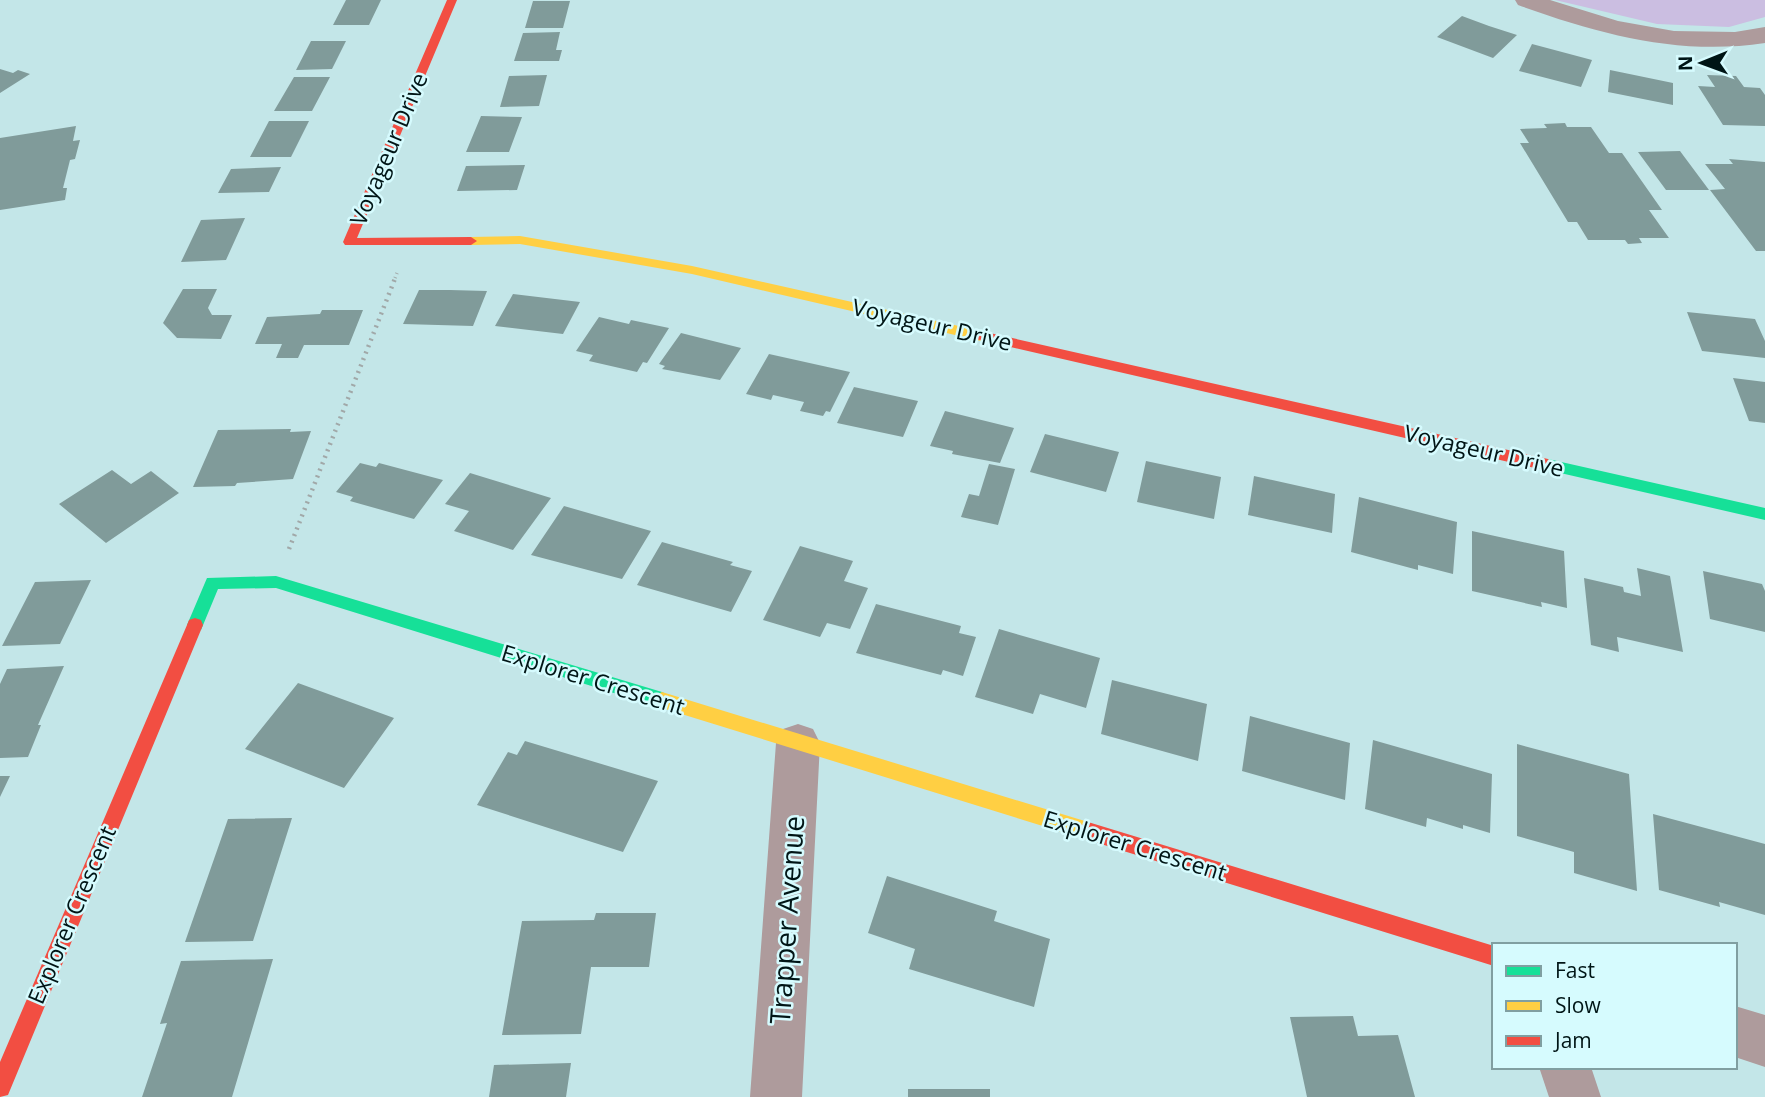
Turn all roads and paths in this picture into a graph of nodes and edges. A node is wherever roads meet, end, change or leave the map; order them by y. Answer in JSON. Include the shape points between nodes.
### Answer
{"nodes":[{"id":1,"x":452,"y":0,"type":"edge"},
{"id":2,"x":1527,"y":0,"type":"edge"},
{"id":3,"x":1765,"y":36,"type":"edge"},
{"id":4,"x":409,"y":241,"type":"junction"},
{"id":5,"x":1765,"y":514,"type":"edge"},
{"id":6,"x":276,"y":582,"type":"junction"},
{"id":7,"x":797,"y":743,"type":"junction"},
{"id":8,"x":1492,"y":955,"type":"edge"},
{"id":9,"x":1737,"y":1032,"type":"edge"},
{"id":10,"x":1765,"y":1041,"type":"edge"},
{"id":11,"x":1566,"y":1069,"type":"edge"},
{"id":12,"x":0,"y":1087,"type":"edge"},
{"id":13,"x":776,"y":1097,"type":"edge"},
{"id":14,"x":1575,"y":1097,"type":"edge"}],
"edges":[{"from":1,"to":4,"type":"street","name":"Voyageur Drive","via":[[349,242]]},
{"from":2,"to":3,"type":"street","via":[[1588,22],[1689,42]]},
{"from":4,"to":5,"type":"street","name":"Voyageur Drive","via":[[520,240],[692,270]]},
{"from":4,"to":6,"type":"path"},
{"from":6,"to":7,"type":"street","name":"Explorer Crescent"},
{"from":6,"to":12,"type":"street","name":"Explorer Crescent","via":[[213,583]]},
{"from":7,"to":8,"type":"street","name":"Explorer Crescent"},
{"from":7,"to":13,"type":"street","name":"Trapper Avenue"},
{"from":9,"to":10,"type":"street"},
{"from":11,"to":14,"type":"street"}]}
